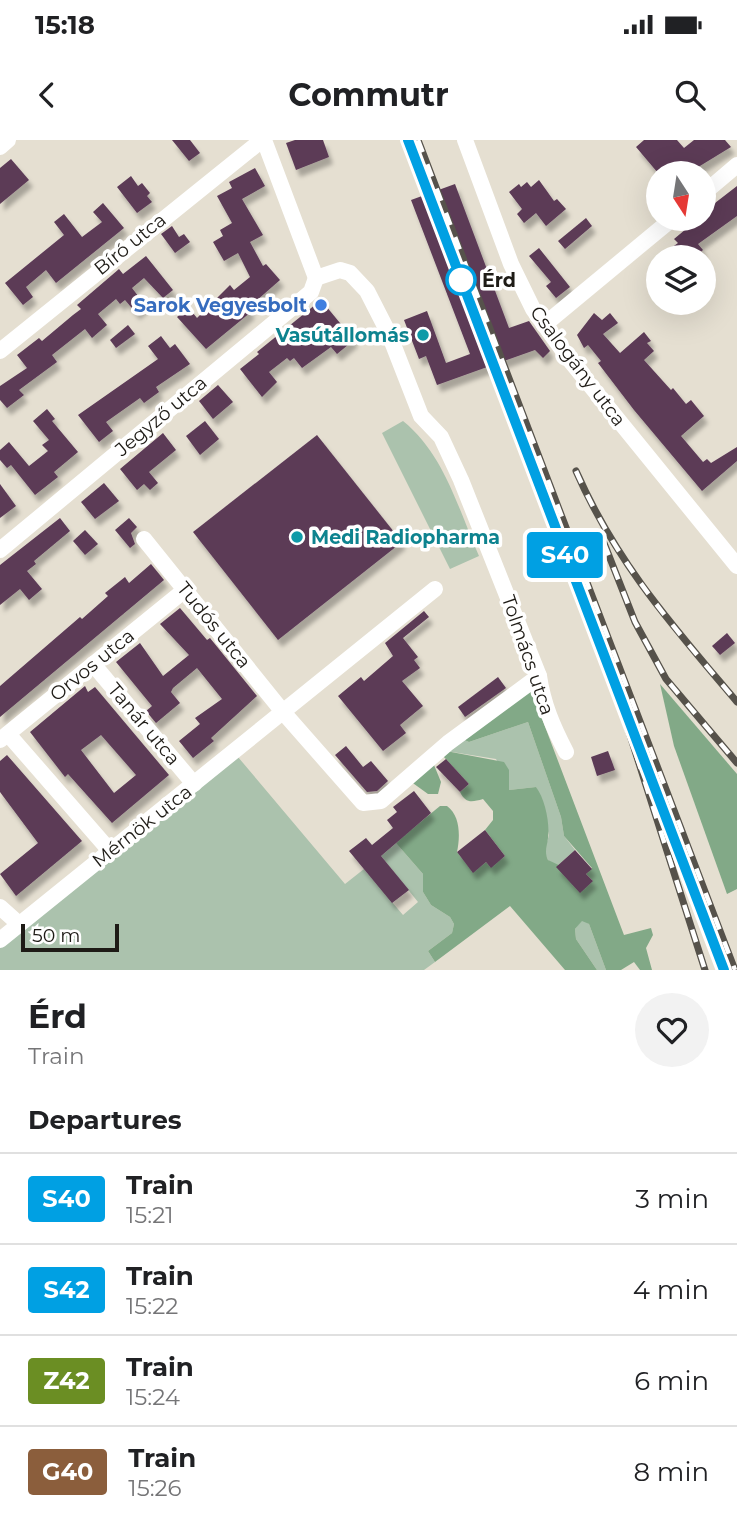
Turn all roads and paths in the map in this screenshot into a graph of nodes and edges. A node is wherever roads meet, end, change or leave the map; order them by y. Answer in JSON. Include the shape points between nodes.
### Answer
{"nodes":[{"id":1,"x":8,"y":140,"type":"edge"},
{"id":2,"x":263,"y":140,"type":"edge"},
{"id":3,"x":471,"y":143,"type":"edge"},
{"id":4,"x":0,"y":146,"type":"edge"},
{"id":5,"x":737,"y":165,"type":"edge"},
{"id":6,"x":716,"y":182,"type":"edge"},
{"id":7,"x":658,"y":231,"type":"edge"},
{"id":8,"x":316,"y":278,"type":"junction"},
{"id":9,"x":544,"y":325,"type":"junction"},
{"id":10,"x":0,"y":351,"type":"edge"},
{"id":11,"x":144,"y":539,"type":"dead end"},
{"id":12,"x":0,"y":550,"type":"edge"},
{"id":13,"x":737,"y":566,"type":"edge"},
{"id":14,"x":186,"y":589,"type":"junction"},
{"id":15,"x":435,"y":589,"type":"dead end"},
{"id":16,"x":93,"y":664,"type":"junction"},
{"id":17,"x":539,"y":676,"type":"junction"},
{"id":18,"x":283,"y":712,"type":"junction"},
{"id":19,"x":4,"y":737,"type":"edge"},
{"id":20,"x":566,"y":752,"type":"dead end"},
{"id":21,"x":194,"y":784,"type":"junction"},
{"id":22,"x":110,"y":851,"type":"junction"},
{"id":23,"x":0,"y":907,"type":"edge"},
{"id":24,"x":19,"y":924,"type":"junction"},
{"id":25,"x":0,"y":940,"type":"edge"}],
"edges":[{"from":1,"to":4,"type":"street"},
{"from":2,"to":8,"type":"street"},
{"from":2,"to":10,"type":"street","name":"Bíró utca"},
{"from":3,"to":9,"type":"street","name":"Csalogány utca","via":[[511,264]]},
{"from":5,"to":6,"type":"street"},
{"from":7,"to":9,"type":"street"},
{"from":8,"to":12,"type":"street","name":"Jegyző utca","via":[[310,292]]},
{"from":8,"to":17,"type":"street","name":"Tolmács utca","via":[[340,270],[350,273],[367,290],[421,416],[441,437],[461,480]]},
{"from":9,"to":13,"type":"street","name":"Csalogány utca"},
{"from":11,"to":14,"type":"street","name":"Tudós utca"},
{"from":14,"to":16,"type":"street","name":"Orvos utca"},
{"from":14,"to":18,"type":"street","name":"Tudós utca"},
{"from":15,"to":18,"type":"street","name":"Mérnök utca"},
{"from":16,"to":19,"type":"street","name":"Orvos utca"},
{"from":16,"to":21,"type":"street","name":"Tanár utca"},
{"from":17,"to":18,"type":"street","via":[[372,804],[355,797]]},
{"from":17,"to":20,"type":"street","name":"Tolmács utca","via":[[542,699]]},
{"from":18,"to":21,"type":"street","name":"Mérnök utca"},
{"from":19,"to":22,"type":"street"},
{"from":21,"to":22,"type":"street","name":"Mérnök utca"},
{"from":22,"to":24,"type":"street","name":"Mérnök utca"},
{"from":23,"to":24,"type":"street"},
{"from":24,"to":25,"type":"street","name":"Mérnök utca"}]}
